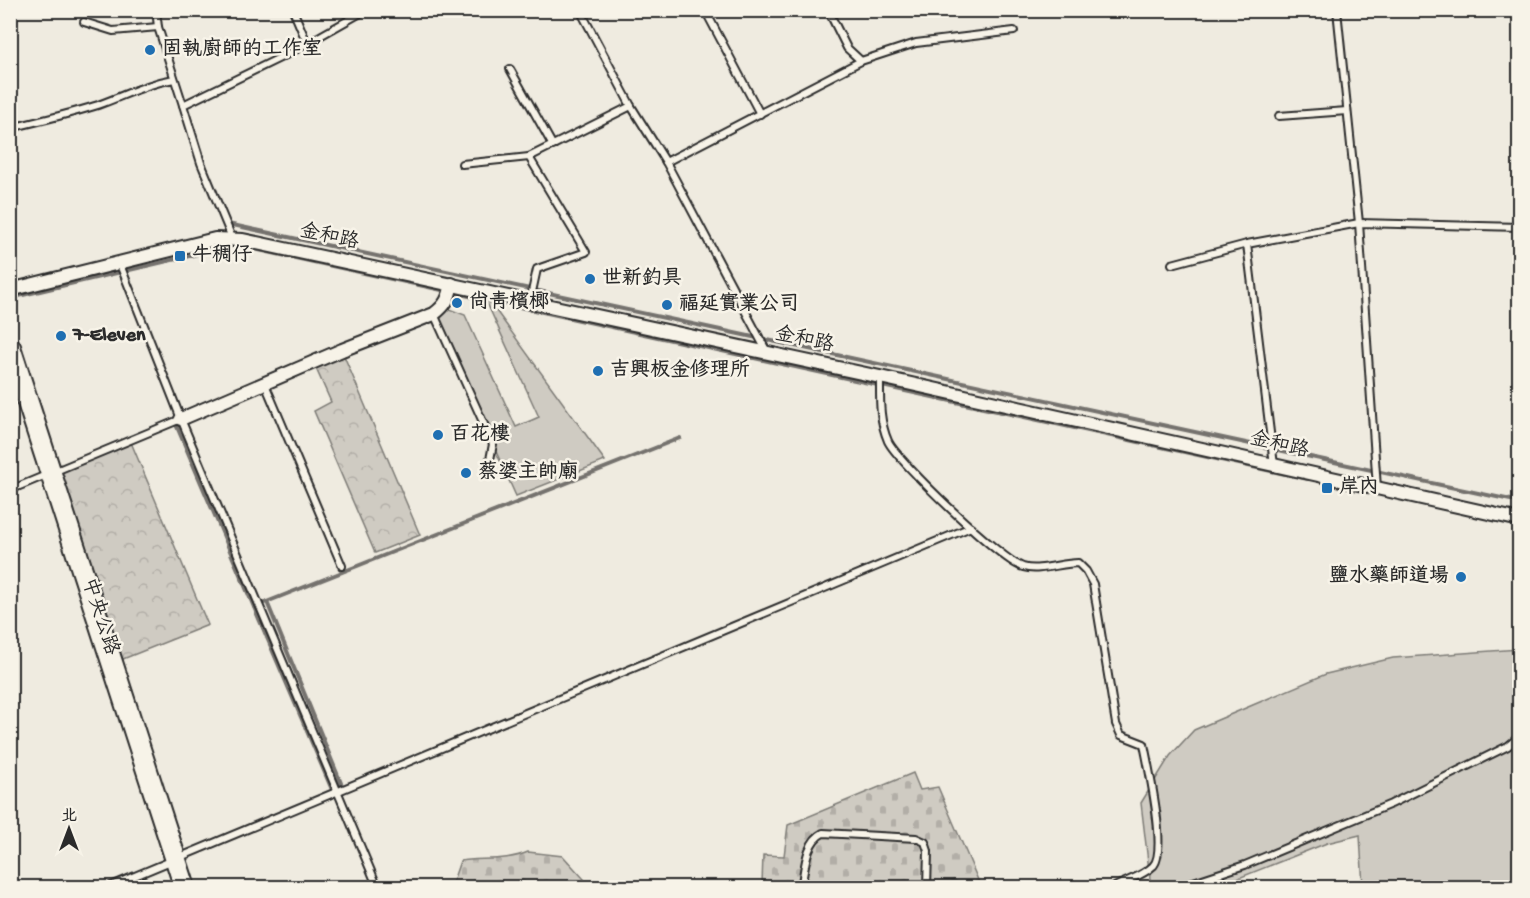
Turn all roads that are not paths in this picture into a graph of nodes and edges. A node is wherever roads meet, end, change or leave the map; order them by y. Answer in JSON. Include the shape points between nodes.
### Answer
{"nodes":[{"id":1,"x":156,"y":10,"type":"edge"},
{"id":2,"x":293,"y":10,"type":"edge"},
{"id":3,"x":366,"y":10,"type":"edge"},
{"id":4,"x":580,"y":10,"type":"edge"},
{"id":5,"x":705,"y":10,"type":"edge"},
{"id":6,"x":828,"y":10,"type":"edge"},
{"id":7,"x":1337,"y":10,"type":"edge"},
{"id":8,"x":84,"y":22,"type":"dead end"},
{"id":9,"x":158,"y":27,"type":"junction"},
{"id":10,"x":1014,"y":31,"type":"dead end"},
{"id":11,"x":307,"y":44,"type":"junction"},
{"id":12,"x":861,"y":61,"type":"junction"},
{"id":13,"x":510,"y":69,"type":"dead end"},
{"id":14,"x":174,"y":80,"type":"junction"},
{"id":15,"x":183,"y":105,"type":"junction"},
{"id":16,"x":631,"y":106,"type":"junction"},
{"id":17,"x":1347,"y":111,"type":"junction"},
{"id":18,"x":760,"y":114,"type":"junction"},
{"id":19,"x":1279,"y":117,"type":"dead end"},
{"id":20,"x":10,"y":128,"type":"edge"},
{"id":21,"x":553,"y":146,"type":"junction"},
{"id":22,"x":529,"y":157,"type":"junction"},
{"id":23,"x":666,"y":162,"type":"junction"},
{"id":24,"x":462,"y":164,"type":"dead end"},
{"id":25,"x":1359,"y":223,"type":"junction"},
{"id":26,"x":1520,"y":227,"type":"edge"},
{"id":27,"x":232,"y":238,"type":"junction"},
{"id":28,"x":1247,"y":244,"type":"junction"},
{"id":29,"x":118,"y":262,"type":"junction"},
{"id":30,"x":1172,"y":264,"type":"dead end"},
{"id":31,"x":10,"y":270,"type":"edge"},
{"id":32,"x":452,"y":284,"type":"junction"},
{"id":33,"x":13,"y":290,"type":"edge"},
{"id":34,"x":530,"y":301,"type":"junction"},
{"id":35,"x":434,"y":314,"type":"junction"},
{"id":36,"x":10,"y":347,"type":"edge"},
{"id":37,"x":766,"y":352,"type":"junction"},
{"id":38,"x":880,"y":377,"type":"junction"},
{"id":39,"x":262,"y":385,"type":"junction"},
{"id":40,"x":181,"y":419,"type":"junction"},
{"id":41,"x":1274,"y":465,"type":"junction"},
{"id":42,"x":488,"y":470,"type":"dead end"},
{"id":43,"x":52,"y":473,"type":"junction"},
{"id":44,"x":1377,"y":488,"type":"junction"},
{"id":45,"x":10,"y":490,"type":"edge"},
{"id":46,"x":1520,"y":520,"type":"edge"},
{"id":47,"x":971,"y":527,"type":"junction"},
{"id":48,"x":342,"y":566,"type":"dead end"},
{"id":49,"x":1520,"y":736,"type":"edge"},
{"id":50,"x":338,"y":790,"type":"junction"},
{"id":51,"x":176,"y":859,"type":"junction"},
{"id":52,"x":106,"y":888,"type":"edge"},
{"id":53,"x":186,"y":888,"type":"edge"},
{"id":54,"x":378,"y":888,"type":"edge"},
{"id":55,"x":801,"y":888,"type":"edge"},
{"id":56,"x":927,"y":888,"type":"edge"},
{"id":57,"x":1113,"y":888,"type":"edge"},
{"id":58,"x":1175,"y":888,"type":"edge"}],
"edges":[{"from":1,"to":9,"type":"lane"},
{"from":2,"to":11,"type":"lane"},
{"from":3,"to":11,"type":"lane"},
{"from":4,"to":16,"type":"lane"},
{"from":5,"to":18,"type":"lane"},
{"from":6,"to":12,"type":"lane","via":[[847,48]]},
{"from":7,"to":17,"type":"lane"},
{"from":8,"to":9,"type":"lane","via":[[113,31]]},
{"from":9,"to":14,"type":"lane"},
{"from":10,"to":12,"type":"lane","via":[[916,44]]},
{"from":11,"to":15,"type":"lane"},
{"from":12,"to":18,"type":"lane"},
{"from":13,"to":21,"type":"lane"},
{"from":14,"to":15,"type":"lane"},
{"from":14,"to":20,"type":"lane"},
{"from":15,"to":27,"type":"lane","via":[[201,163]]},
{"from":16,"to":21,"type":"lane"},
{"from":16,"to":23,"type":"lane"},
{"from":17,"to":19,"type":"lane"},
{"from":17,"to":25,"type":"lane"},
{"from":18,"to":23,"type":"lane"},
{"from":21,"to":22,"type":"lane"},
{"from":22,"to":24,"type":"lane"},
{"from":22,"to":34,"type":"lane","via":[[586,252],[537,269]]},
{"from":23,"to":37,"type":"lane"},
{"from":25,"to":26,"type":"lane"},
{"from":25,"to":28,"type":"lane"},
{"from":25,"to":44,"type":"lane"},
{"from":27,"to":29,"type":"street","name":"金和路"},
{"from":27,"to":32,"type":"street","name":"金和路"},
{"from":28,"to":30,"type":"lane"},
{"from":28,"to":41,"type":"lane"},
{"from":29,"to":33,"type":"street","name":"金和路"},
{"from":29,"to":40,"type":"lane"},
{"from":31,"to":33,"type":"lane"},
{"from":32,"to":34,"type":"street","name":"金和路"},
{"from":32,"to":35,"type":"street","via":[[444,307]]},
{"from":34,"to":37,"type":"street","name":"金和路"},
{"from":35,"to":39,"type":"street"},
{"from":35,"to":42,"type":"lane","via":[[493,444]]},
{"from":36,"to":43,"type":"main road","name":"中央公路"},
{"from":37,"to":38,"type":"street","name":"金和路"},
{"from":38,"to":41,"type":"street","name":"金和路"},
{"from":38,"to":47,"type":"lane","via":[[880,417],[889,444]]},
{"from":39,"to":40,"type":"street"},
{"from":39,"to":48,"type":"lane"},
{"from":40,"to":43,"type":"lane"},
{"from":40,"to":50,"type":"lane"},
{"from":41,"to":44,"type":"street","name":"金和路"},
{"from":43,"to":45,"type":"lane"},
{"from":43,"to":51,"type":"main road","name":"中央公路"},
{"from":44,"to":46,"type":"street","name":"金和路"},
{"from":47,"to":50,"type":"lane"},
{"from":47,"to":57,"type":"lane","via":[[1014,564],[1025,568],[1078,563],[1092,584],[1111,706],[1121,735],[1144,744],[1155,797],[1159,856],[1155,865]]},
{"from":49,"to":58,"type":"lane","via":[[1508,746],[1391,804],[1245,865]]},
{"from":50,"to":51,"type":"lane"},
{"from":50,"to":54,"type":"lane"},
{"from":51,"to":52,"type":"lane"},
{"from":51,"to":53,"type":"main road","name":"中央公路"},
{"from":55,"to":56,"type":"lane","via":[[811,845],[823,833],[916,838],[924,842],[928,851]]}]}
